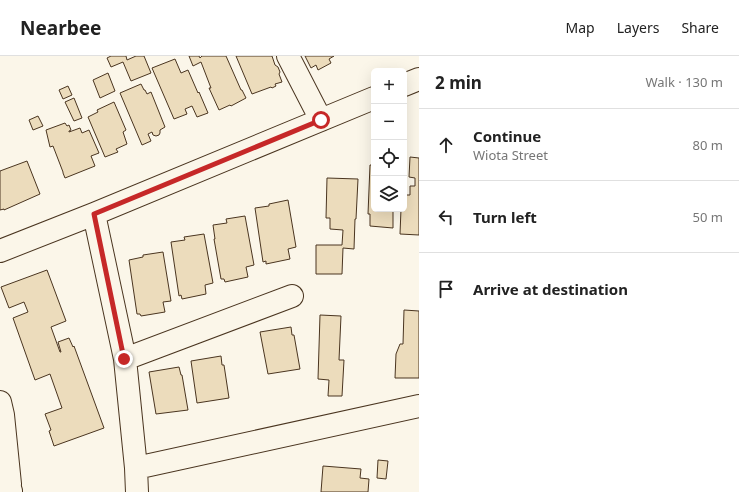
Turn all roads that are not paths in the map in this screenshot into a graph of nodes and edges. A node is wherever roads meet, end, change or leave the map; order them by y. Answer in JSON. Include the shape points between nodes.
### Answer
{"nodes":[{"id":1,"x":288,"y":56,"type":"edge"},
{"id":2,"x":419,"y":79,"type":"edge"},
{"id":3,"x":407,"y":84,"type":"edge"},
{"id":4,"x":371,"y":99,"type":"edge"},
{"id":5,"x":321,"y":120,"type":"junction"},
{"id":6,"x":94,"y":214,"type":"junction"},
{"id":7,"x":0,"y":251,"type":"edge"},
{"id":8,"x":292,"y":296,"type":"dead end"},
{"id":9,"x":124,"y":359,"type":"junction"},
{"id":10,"x":0,"y":402,"type":"edge"},
{"id":11,"x":419,"y":406,"type":"edge"},
{"id":12,"x":0,"y":463,"type":"edge"},
{"id":13,"x":136,"y":468,"type":"junction"},
{"id":14,"x":11,"y":491,"type":"edge"},
{"id":15,"x":137,"y":492,"type":"edge"}],
"edges":[{"from":1,"to":5,"type":"main road"},
{"from":2,"to":3,"type":"main road"},
{"from":4,"to":5,"type":"main road"},
{"from":5,"to":6,"type":"main road"},
{"from":6,"to":7,"type":"main road"},
{"from":6,"to":9,"type":"main road"},
{"from":8,"to":9,"type":"main road"},
{"from":9,"to":13,"type":"main road"},
{"from":10,"to":14,"type":"main road"},
{"from":11,"to":13,"type":"main road"},
{"from":12,"to":14,"type":"main road"},
{"from":13,"to":15,"type":"main road"}]}
